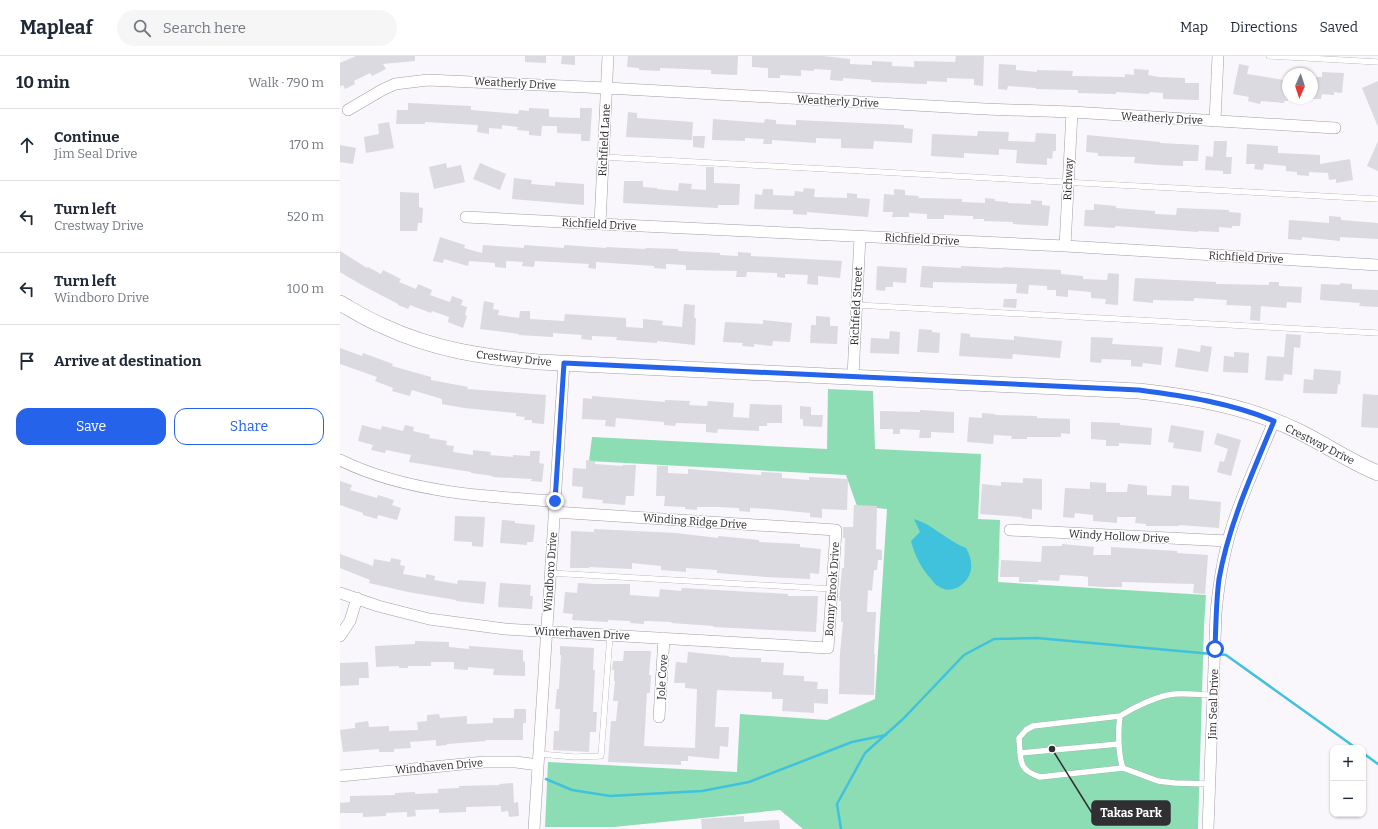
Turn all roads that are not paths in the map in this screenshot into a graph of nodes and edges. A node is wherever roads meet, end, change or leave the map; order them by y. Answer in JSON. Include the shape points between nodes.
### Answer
{"nodes":[{"id":1,"x":608,"y":56,"type":"edge"},
{"id":2,"x":1218,"y":56,"type":"edge"},
{"id":3,"x":1269,"y":56,"type":"edge"},
{"id":4,"x":1378,"y":62,"type":"edge"},
{"id":5,"x":607,"y":88,"type":"junction"},
{"id":6,"x":348,"y":110,"type":"dead end"},
{"id":7,"x":1072,"y":112,"type":"junction"},
{"id":8,"x":1215,"y":121,"type":"junction"},
{"id":9,"x":1335,"y":128,"type":"dead end"},
{"id":10,"x":603,"y":157,"type":"junction"},
{"id":11,"x":1068,"y":182,"type":"junction"},
{"id":12,"x":1378,"y":199,"type":"edge"},
{"id":13,"x":466,"y":216,"type":"dead end"},
{"id":14,"x":600,"y":224,"type":"junction"},
{"id":15,"x":860,"y":236,"type":"junction"},
{"id":16,"x":1065,"y":246,"type":"junction"},
{"id":17,"x":1378,"y":265,"type":"edge"},
{"id":18,"x":340,"y":303,"type":"edge"},
{"id":19,"x":856,"y":305,"type":"junction"},
{"id":20,"x":1378,"y":333,"type":"edge"},
{"id":21,"x":564,"y":363,"type":"junction"},
{"id":22,"x":853,"y":376,"type":"junction"},
{"id":23,"x":1274,"y":421,"type":"junction"},
{"id":24,"x":340,"y":460,"type":"edge"},
{"id":25,"x":1378,"y":473,"type":"edge"},
{"id":26,"x":555,"y":501,"type":"junction"},
{"id":27,"x":554,"y":512,"type":"junction"},
{"id":28,"x":836,"y":530,"type":"joint"},
{"id":29,"x":1010,"y":530,"type":"dead end"},
{"id":30,"x":1228,"y":541,"type":"junction"},
{"id":31,"x":550,"y":573,"type":"junction"},
{"id":32,"x":832,"y":589,"type":"junction"},
{"id":33,"x":340,"y":594,"type":"edge"},
{"id":34,"x":357,"y":598,"type":"junction"},
{"id":35,"x":546,"y":631,"type":"junction"},
{"id":36,"x":610,"y":635,"type":"junction"},
{"id":37,"x":340,"y":636,"type":"edge"},
{"id":38,"x":664,"y":638,"type":"junction"},
{"id":39,"x":828,"y":648,"type":"joint"},
{"id":40,"x":1214,"y":695,"type":"junction"},
{"id":41,"x":1120,"y":716,"type":"junction"},
{"id":42,"x":659,"y":717,"type":"dead end"},
{"id":43,"x":1120,"y":744,"type":"junction"},
{"id":44,"x":1020,"y":753,"type":"junction"},
{"id":45,"x":539,"y":754,"type":"junction"},
{"id":46,"x":538,"y":765,"type":"junction"},
{"id":47,"x":1123,"y":768,"type":"junction"},
{"id":48,"x":340,"y":776,"type":"edge"},
{"id":49,"x":1211,"y":784,"type":"junction"},
{"id":50,"x":534,"y":829,"type":"edge"},
{"id":51,"x":1208,"y":829,"type":"edge"}],
"edges":[{"from":1,"to":5,"type":"street","name":"Richfield Lane"},
{"from":2,"to":8,"type":"street"},
{"from":3,"to":4,"type":"lane"},
{"from":5,"to":6,"type":"street","name":"Weatherly Drive","via":[[421,80],[395,84]]},
{"from":5,"to":7,"type":"street","name":"Weatherly Drive"},
{"from":5,"to":10,"type":"street","name":"Richfield Lane"},
{"from":7,"to":8,"type":"street","name":"Weatherly Drive"},
{"from":7,"to":11,"type":"street","name":"Richway"},
{"from":8,"to":9,"type":"street","name":"Weatherly Drive"},
{"from":10,"to":11,"type":"lane"},
{"from":10,"to":14,"type":"street","name":"Richfield Lane"},
{"from":11,"to":12,"type":"lane"},
{"from":11,"to":16,"type":"street","name":"Richway"},
{"from":13,"to":14,"type":"street","name":"Richfield Drive"},
{"from":14,"to":15,"type":"street","name":"Richfield Drive"},
{"from":15,"to":16,"type":"street","name":"Richfield Drive"},
{"from":15,"to":19,"type":"street","name":"Richfield Street"},
{"from":16,"to":17,"type":"street","name":"Richfield Drive"},
{"from":18,"to":21,"type":"main road","name":"Crestway Drive","via":[[382,326],[457,351],[494,358]]},
{"from":19,"to":20,"type":"lane"},
{"from":19,"to":22,"type":"street","name":"Richfield Street"},
{"from":21,"to":22,"type":"main road","name":"Crestway Drive"},
{"from":21,"to":26,"type":"street","name":"Windboro Drive"},
{"from":22,"to":23,"type":"main road","name":"Crestway Drive","via":[[1139,390],[1224,405]]},
{"from":23,"to":25,"type":"main road","name":"Crestway Drive"},
{"from":23,"to":30,"type":"street","name":"Jim Seal Drive","via":[[1236,512]]},
{"from":24,"to":26,"type":"street","via":[[392,479],[449,492]]},
{"from":26,"to":27,"type":"street","name":"Windboro Drive"},
{"from":27,"to":28,"type":"street","name":"Winding Ridge Drive"},
{"from":27,"to":31,"type":"street","name":"Windboro Drive"},
{"from":28,"to":32,"type":"street","name":"Bonny Brook Drive"},
{"from":29,"to":30,"type":"street","name":"Windy Hollow Drive"},
{"from":30,"to":40,"type":"street","name":"Jim Seal Drive","via":[[1219,579]]},
{"from":31,"to":32,"type":"lane"},
{"from":31,"to":35,"type":"street","name":"Windboro Drive"},
{"from":32,"to":39,"type":"street","name":"Bonny Brook Drive"},
{"from":33,"to":34,"type":"street","name":"Winterhaven Drive"},
{"from":34,"to":35,"type":"street","name":"Winterhaven Drive","via":[[429,619],[505,629]]},
{"from":34,"to":37,"type":"street","via":[[350,621]]},
{"from":35,"to":36,"type":"street","name":"Winterhaven Drive"},
{"from":35,"to":45,"type":"street","name":"Windboro Drive"},
{"from":36,"to":38,"type":"street","name":"Winterhaven Drive"},
{"from":36,"to":45,"type":"lane","via":[[601,756]]},
{"from":38,"to":39,"type":"street","name":"Winterhaven Drive"},
{"from":38,"to":42,"type":"street","name":"Jole Cove"},
{"from":40,"to":41,"type":"lane","via":[[1168,695]]},
{"from":40,"to":49,"type":"street","name":"Jim Seal Drive"},
{"from":41,"to":43,"type":"lane"},
{"from":41,"to":44,"type":"lane","via":[[1033,726],[1019,738]]},
{"from":43,"to":44,"type":"lane"},
{"from":43,"to":47,"type":"lane","via":[[1120,761]]},
{"from":44,"to":47,"type":"lane","via":[[1022,766],[1029,774],[1040,777]]},
{"from":45,"to":46,"type":"street","name":"Windboro Drive"},
{"from":46,"to":48,"type":"street","name":"Windhaven Drive","via":[[484,762]]},
{"from":46,"to":50,"type":"street","name":"Windboro Drive"},
{"from":47,"to":49,"type":"lane","via":[[1158,781]]},
{"from":49,"to":51,"type":"street","name":"Jim Seal Drive"}]}
